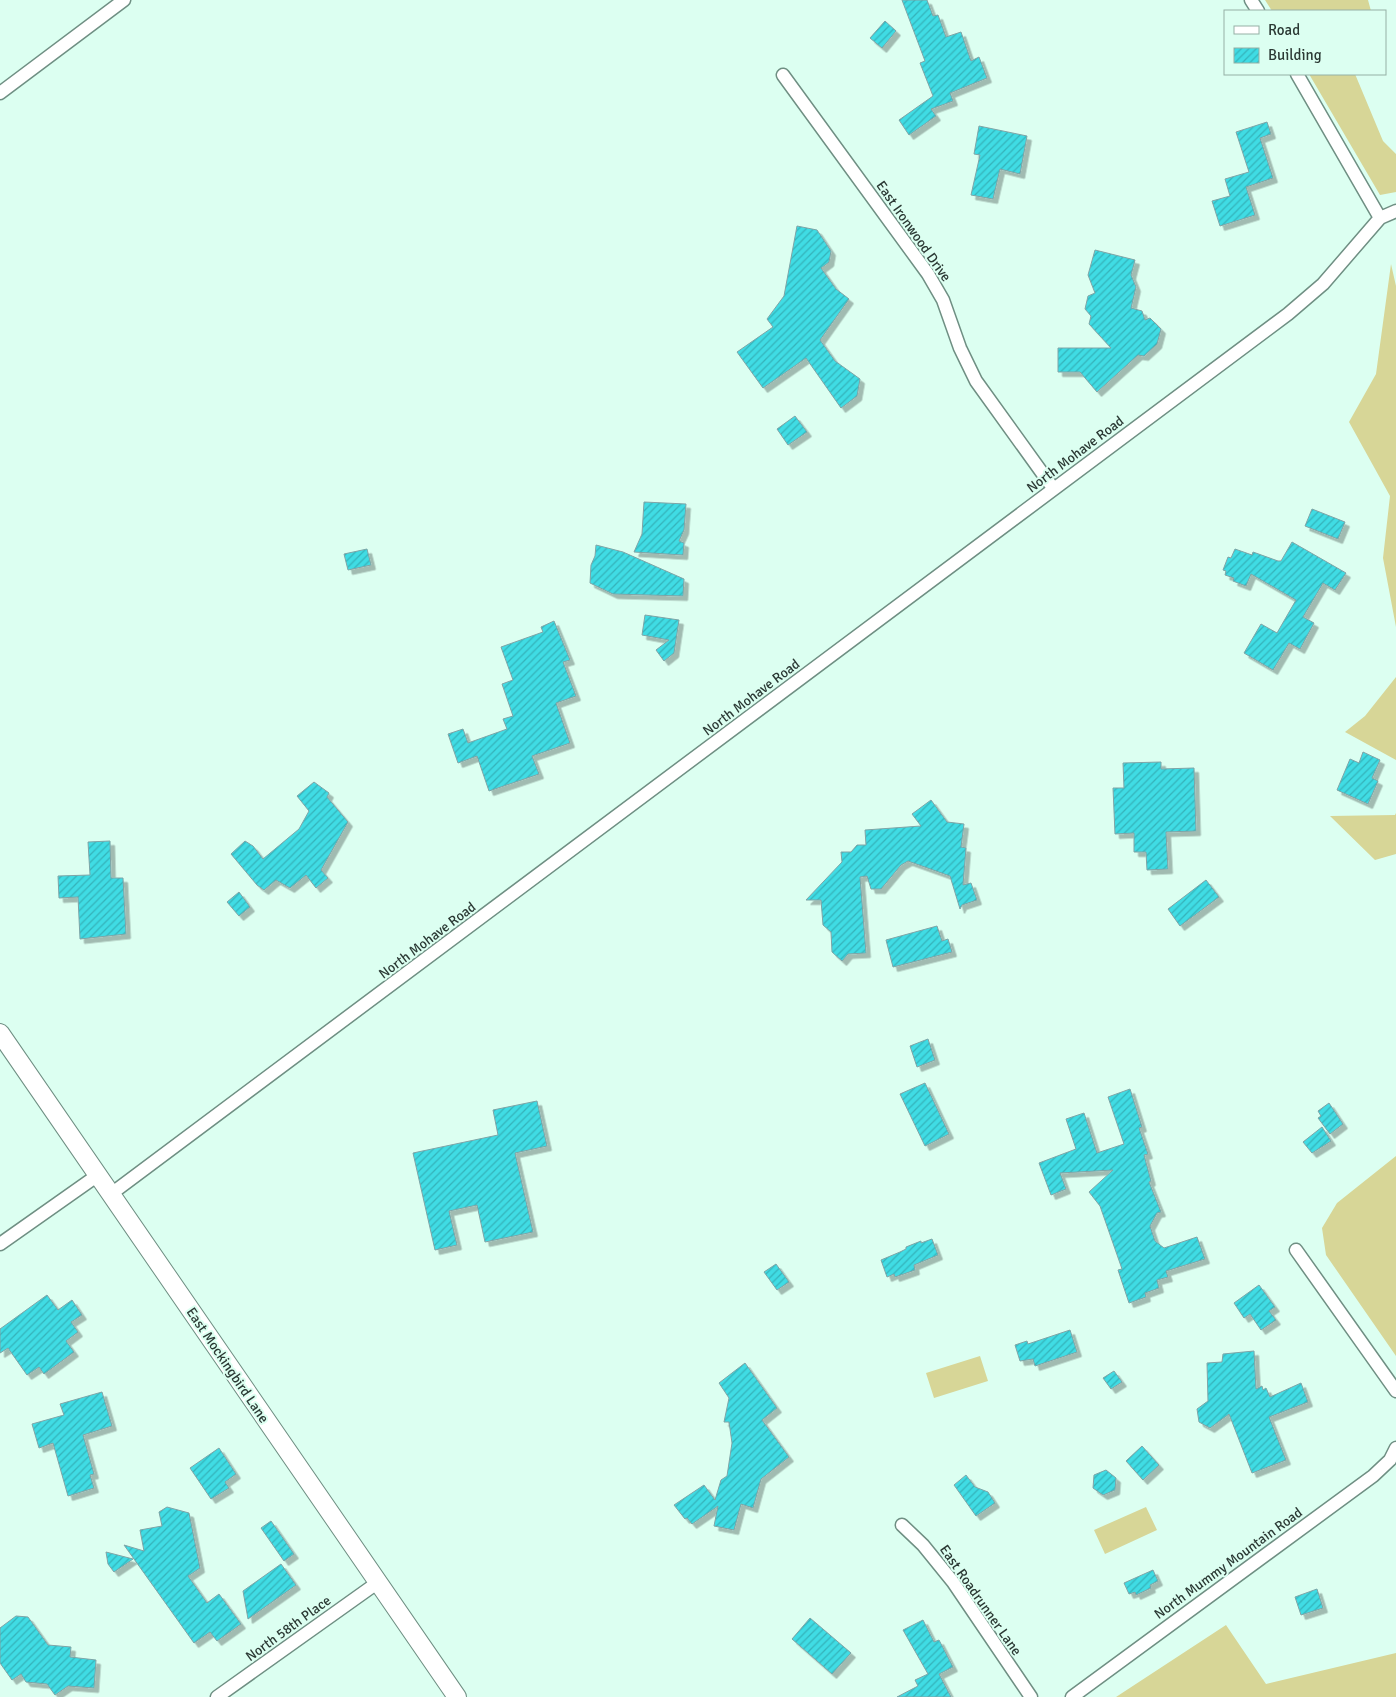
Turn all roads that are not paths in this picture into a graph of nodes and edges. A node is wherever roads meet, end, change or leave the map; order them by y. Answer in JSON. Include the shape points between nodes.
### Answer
{"nodes":[{"id":1,"x":124,"y":0,"type":"edge"},
{"id":2,"x":783,"y":75,"type":"dead end"},
{"id":3,"x":1298,"y":75,"type":"edge"},
{"id":4,"x":0,"y":93,"type":"edge"},
{"id":5,"x":1396,"y":211,"type":"edge"},
{"id":6,"x":1380,"y":218,"type":"junction"},
{"id":7,"x":1053,"y":488,"type":"junction"},
{"id":8,"x":0,"y":1033,"type":"edge"},
{"id":9,"x":98,"y":1175,"type":"junction"},
{"id":10,"x":111,"y":1194,"type":"junction"},
{"id":11,"x":0,"y":1244,"type":"edge"},
{"id":12,"x":1296,"y":1250,"type":"dead end"},
{"id":13,"x":1396,"y":1391,"type":"edge"},
{"id":14,"x":1396,"y":1448,"type":"edge"},
{"id":15,"x":902,"y":1525,"type":"dead end"},
{"id":16,"x":377,"y":1583,"type":"junction"},
{"id":17,"x":217,"y":1697,"type":"edge"},
{"id":18,"x":457,"y":1697,"type":"edge"},
{"id":19,"x":1031,"y":1697,"type":"edge"},
{"id":20,"x":1072,"y":1697,"type":"edge"}],
"edges":[{"from":1,"to":4,"type":"street"},
{"from":2,"to":7,"type":"street","name":"East Ironwood Drive","via":[[928,274],[943,300],[976,381]]},
{"from":3,"to":6,"type":"street"},
{"from":5,"to":6,"type":"street","name":"North Mohave Road"},
{"from":6,"to":7,"type":"street","name":"North Mohave Road","via":[[1323,284],[1288,314]]},
{"from":7,"to":10,"type":"street","name":"North Mohave Road","via":[[984,543]]},
{"from":8,"to":9,"type":"street","name":"East Mockingbird Lane"},
{"from":9,"to":10,"type":"street","name":"East Mockingbird Lane"},
{"from":9,"to":11,"type":"street"},
{"from":10,"to":16,"type":"street","name":"East Mockingbird Lane"},
{"from":12,"to":13,"type":"street"},
{"from":14,"to":20,"type":"street","name":"North Mummy Mountain Road","via":[[1390,1460],[1372,1476]]},
{"from":15,"to":19,"type":"street","name":"East Roadrunner Lane","via":[[953,1582]]},
{"from":16,"to":17,"type":"street","name":"North 58th Place"},
{"from":16,"to":18,"type":"street","name":"East Mockingbird Lane"}]}
